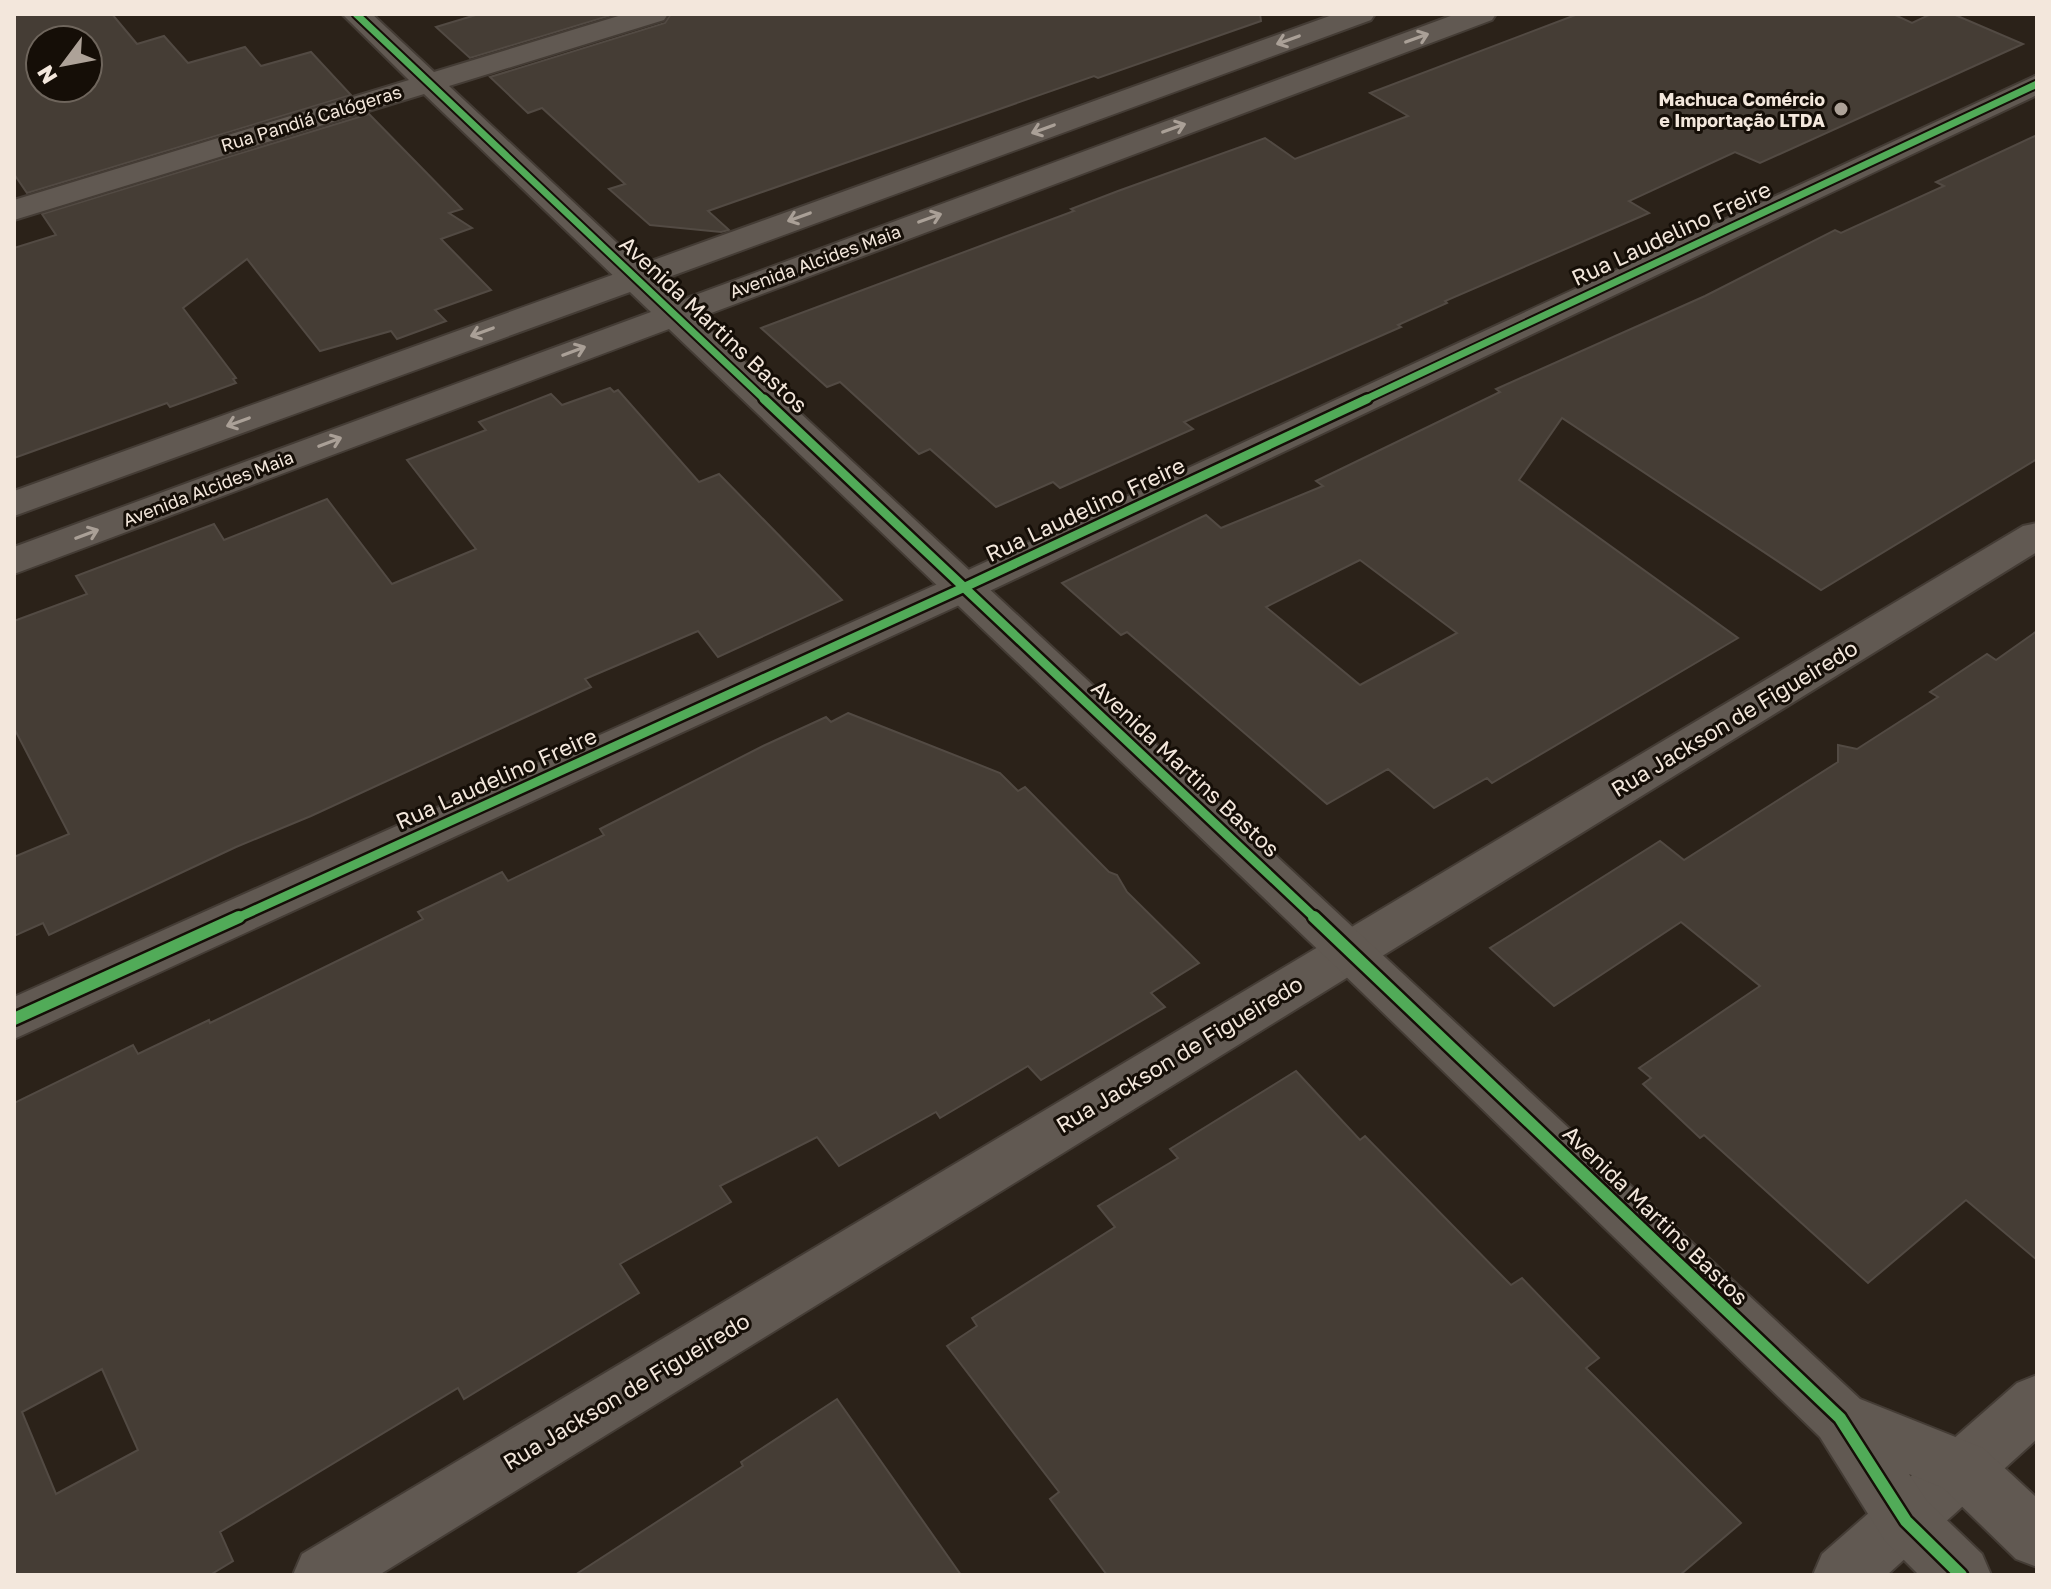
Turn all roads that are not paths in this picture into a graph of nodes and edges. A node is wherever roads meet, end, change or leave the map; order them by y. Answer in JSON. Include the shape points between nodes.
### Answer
{"nodes":[{"id":1,"x":356,"y":14,"type":"edge"},
{"id":2,"x":654,"y":14,"type":"edge"},
{"id":3,"x":1361,"y":14,"type":"edge"},
{"id":4,"x":1482,"y":14,"type":"edge"},
{"id":5,"x":428,"y":82,"type":"junction"},
{"id":6,"x":2037,"y":84,"type":"edge"},
{"id":7,"x":14,"y":210,"type":"edge"},
{"id":8,"x":634,"y":277,"type":"junction"},
{"id":9,"x":673,"y":314,"type":"junction"},
{"id":10,"x":14,"y":504,"type":"edge"},
{"id":11,"x":2037,"y":535,"type":"edge"},
{"id":12,"x":14,"y":561,"type":"edge"},
{"id":13,"x":965,"y":587,"type":"junction"},
{"id":14,"x":1349,"y":950,"type":"junction"},
{"id":15,"x":14,"y":1019,"type":"edge"},
{"id":16,"x":2037,"y":1402,"type":"edge"},
{"id":17,"x":1840,"y":1418,"type":"junction"},
{"id":18,"x":1963,"y":1468,"type":"junction"},
{"id":19,"x":1906,"y":1521,"type":"junction"},
{"id":20,"x":2037,"y":1538,"type":"edge"},
{"id":21,"x":323,"y":1575,"type":"edge"},
{"id":22,"x":1843,"y":1575,"type":"edge"},
{"id":23,"x":1961,"y":1575,"type":"edge"}],
"edges":[{"from":1,"to":5,"type":"street","name":"Avenida Martins Bastos"},
{"from":2,"to":5,"type":"street","name":"Rua Pandiá Calógeras"},
{"from":3,"to":8,"type":"street","one_way":true},
{"from":9,"to":4,"type":"street","name":"Avenida Alcides Maia","one_way":true},
{"from":5,"to":7,"type":"street","name":"Rua Pandiá Calógeras"},
{"from":5,"to":8,"type":"street","name":"Avenida Martins Bastos"},
{"from":6,"to":13,"type":"street","name":"Rua Laudelino Freire"},
{"from":8,"to":9,"type":"street","name":"Avenida Martins Bastos"},
{"from":8,"to":10,"type":"street","one_way":true},
{"from":12,"to":9,"type":"street","name":"Avenida Alcides Maia","one_way":true},
{"from":9,"to":13,"type":"street","name":"Avenida Martins Bastos"},
{"from":11,"to":14,"type":"street","name":"Rua Jackson de Figueiredo"},
{"from":13,"to":14,"type":"street","name":"Avenida Martins Bastos"},
{"from":13,"to":15,"type":"street","name":"Rua Laudelino Freire"},
{"from":14,"to":17,"type":"street","name":"Avenida Martins Bastos"},
{"from":14,"to":21,"type":"street","name":"Rua Jackson de Figueiredo"},
{"from":16,"to":18,"type":"street"},
{"from":17,"to":18,"type":"street","name":"Avenida Martins Bastos"},
{"from":17,"to":19,"type":"street","name":"Avenida Martins Bastos"},
{"from":18,"to":19,"type":"street"},
{"from":18,"to":20,"type":"street","name":"Avenida Martins Bastos"},
{"from":19,"to":22,"type":"street"},
{"from":19,"to":23,"type":"street","name":"Avenida Martins Bastos"}]}
